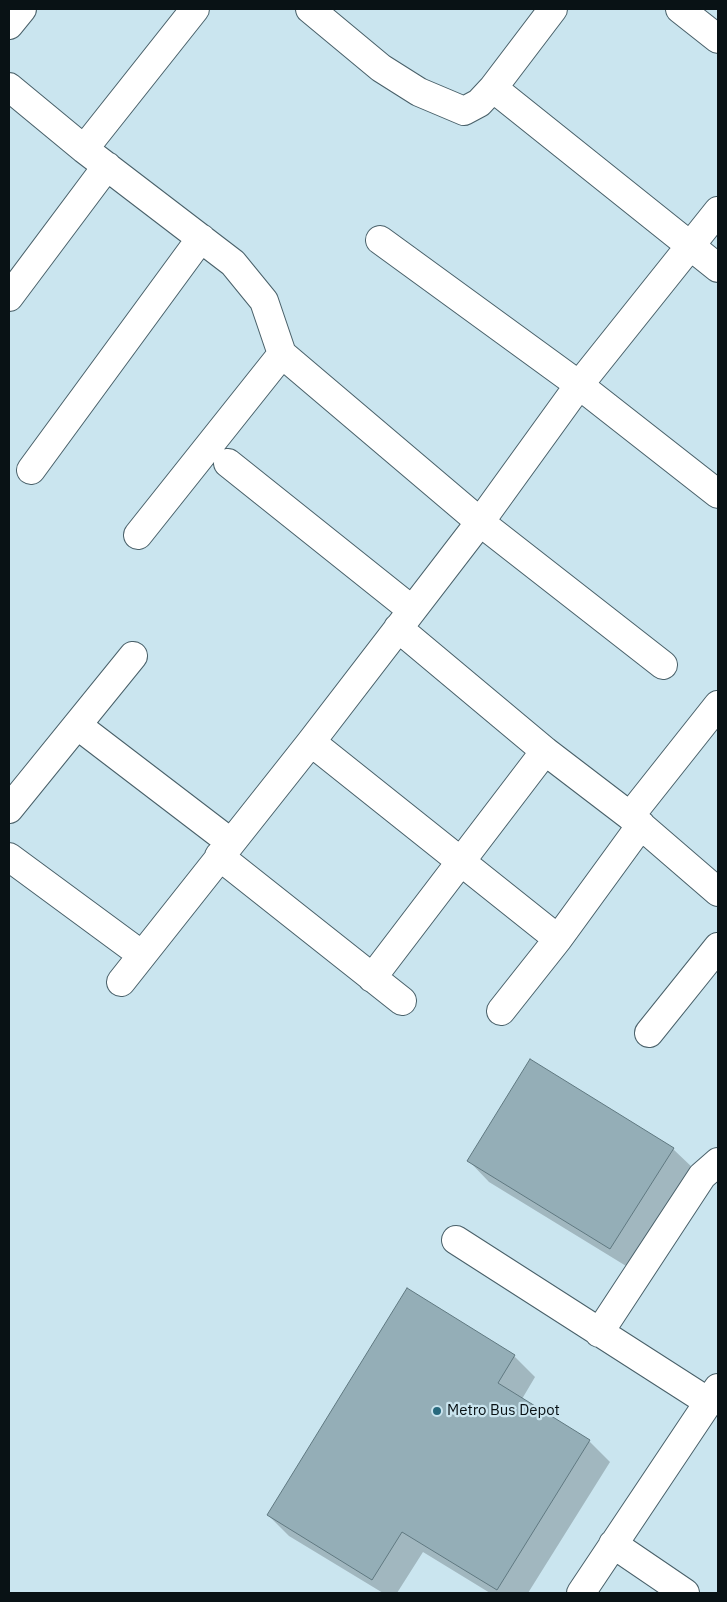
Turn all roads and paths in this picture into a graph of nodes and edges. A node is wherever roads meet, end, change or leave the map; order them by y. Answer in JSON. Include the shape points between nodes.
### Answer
{"nodes":[{"id":1,"x":22,"y":9,"type":"edge"},
{"id":2,"x":195,"y":9,"type":"edge"},
{"id":3,"x":310,"y":9,"type":"edge"},
{"id":4,"x":553,"y":9,"type":"edge"},
{"id":5,"x":680,"y":9,"type":"edge"},
{"id":6,"x":9,"y":25,"type":"edge"},
{"id":7,"x":718,"y":39,"type":"edge"},
{"id":8,"x":9,"y":87,"type":"edge"},
{"id":9,"x":493,"y":88,"type":"junction"},
{"id":10,"x":84,"y":149,"type":"junction"},
{"id":11,"x":107,"y":166,"type":"junction"},
{"id":12,"x":718,"y":211,"type":"edge"},
{"id":13,"x":201,"y":238,"type":"junction"},
{"id":14,"x":380,"y":240,"type":"dead end"},
{"id":15,"x":692,"y":246,"type":"junction"},
{"id":16,"x":718,"y":268,"type":"edge"},
{"id":17,"x":9,"y":297,"type":"edge"},
{"id":18,"x":282,"y":354,"type":"junction"},
{"id":19,"x":580,"y":385,"type":"junction"},
{"id":20,"x":228,"y":463,"type":"dead end"},
{"id":21,"x":31,"y":470,"type":"dead end"},
{"id":22,"x":718,"y":494,"type":"edge"},
{"id":23,"x":480,"y":522,"type":"junction"},
{"id":24,"x":138,"y":535,"type":"dead end"},
{"id":25,"x":405,"y":619,"type":"junction"},
{"id":26,"x":133,"y":656,"type":"dead end"},
{"id":27,"x":663,"y":665,"type":"dead end"},
{"id":28,"x":718,"y":706,"type":"edge"},
{"id":29,"x":77,"y":725,"type":"junction"},
{"id":30,"x":311,"y":742,"type":"junction"},
{"id":31,"x":546,"y":751,"type":"junction"},
{"id":32,"x":9,"y":809,"type":"edge"},
{"id":33,"x":635,"y":820,"type":"junction"},
{"id":34,"x":224,"y":849,"type":"junction"},
{"id":35,"x":9,"y":857,"type":"edge"},
{"id":36,"x":462,"y":861,"type":"junction"},
{"id":37,"x":718,"y":892,"type":"edge"},
{"id":38,"x":558,"y":939,"type":"junction"},
{"id":39,"x":718,"y":947,"type":"edge"},
{"id":40,"x":142,"y":955,"type":"junction"},
{"id":41,"x":372,"y":978,"type":"junction"},
{"id":42,"x":121,"y":982,"type":"dead end"},
{"id":43,"x":402,"y":1001,"type":"dead end"},
{"id":44,"x":501,"y":1011,"type":"dead end"},
{"id":45,"x":649,"y":1033,"type":"dead end"},
{"id":46,"x":718,"y":1162,"type":"edge"},
{"id":47,"x":456,"y":1240,"type":"dead end"},
{"id":48,"x":600,"y":1333,"type":"junction"},
{"id":49,"x":713,"y":1394,"type":"edge"},
{"id":50,"x":613,"y":1544,"type":"junction"},
{"id":51,"x":581,"y":1593,"type":"edge"},
{"id":52,"x":685,"y":1593,"type":"edge"}],
"edges":[{"from":1,"to":6,"type":"street"},
{"from":2,"to":10,"type":"street"},
{"from":3,"to":9,"type":"street","via":[[381,68],[420,92],[464,111],[479,103]]},
{"from":4,"to":9,"type":"street"},
{"from":5,"to":7,"type":"street"},
{"from":8,"to":10,"type":"street"},
{"from":9,"to":15,"type":"street"},
{"from":10,"to":11,"type":"street"},
{"from":11,"to":13,"type":"street"},
{"from":11,"to":17,"type":"street"},
{"from":12,"to":15,"type":"street"},
{"from":13,"to":18,"type":"street","via":[[234,263],[264,301]]},
{"from":13,"to":21,"type":"street"},
{"from":14,"to":19,"type":"street"},
{"from":15,"to":16,"type":"street"},
{"from":15,"to":19,"type":"street"},
{"from":18,"to":23,"type":"street"},
{"from":18,"to":24,"type":"street"},
{"from":19,"to":22,"type":"street"},
{"from":19,"to":23,"type":"street"},
{"from":20,"to":25,"type":"street"},
{"from":23,"to":25,"type":"street"},
{"from":23,"to":27,"type":"street"},
{"from":25,"to":30,"type":"street"},
{"from":25,"to":31,"type":"street"},
{"from":26,"to":29,"type":"street"},
{"from":28,"to":33,"type":"street"},
{"from":29,"to":32,"type":"street"},
{"from":29,"to":34,"type":"street"},
{"from":30,"to":34,"type":"street"},
{"from":30,"to":36,"type":"street"},
{"from":31,"to":33,"type":"street"},
{"from":31,"to":36,"type":"street"},
{"from":33,"to":37,"type":"street"},
{"from":33,"to":38,"type":"street"},
{"from":34,"to":40,"type":"street"},
{"from":34,"to":41,"type":"street"},
{"from":35,"to":40,"type":"street"},
{"from":36,"to":38,"type":"street"},
{"from":36,"to":41,"type":"street"},
{"from":38,"to":44,"type":"street"},
{"from":39,"to":45,"type":"street"},
{"from":40,"to":42,"type":"street"},
{"from":41,"to":43,"type":"street"},
{"from":46,"to":48,"type":"street","via":[[702,1176]]},
{"from":47,"to":48,"type":"street"},
{"from":48,"to":49,"type":"street"},
{"from":49,"to":50,"type":"street"},
{"from":50,"to":51,"type":"street"},
{"from":50,"to":52,"type":"street"}]}
